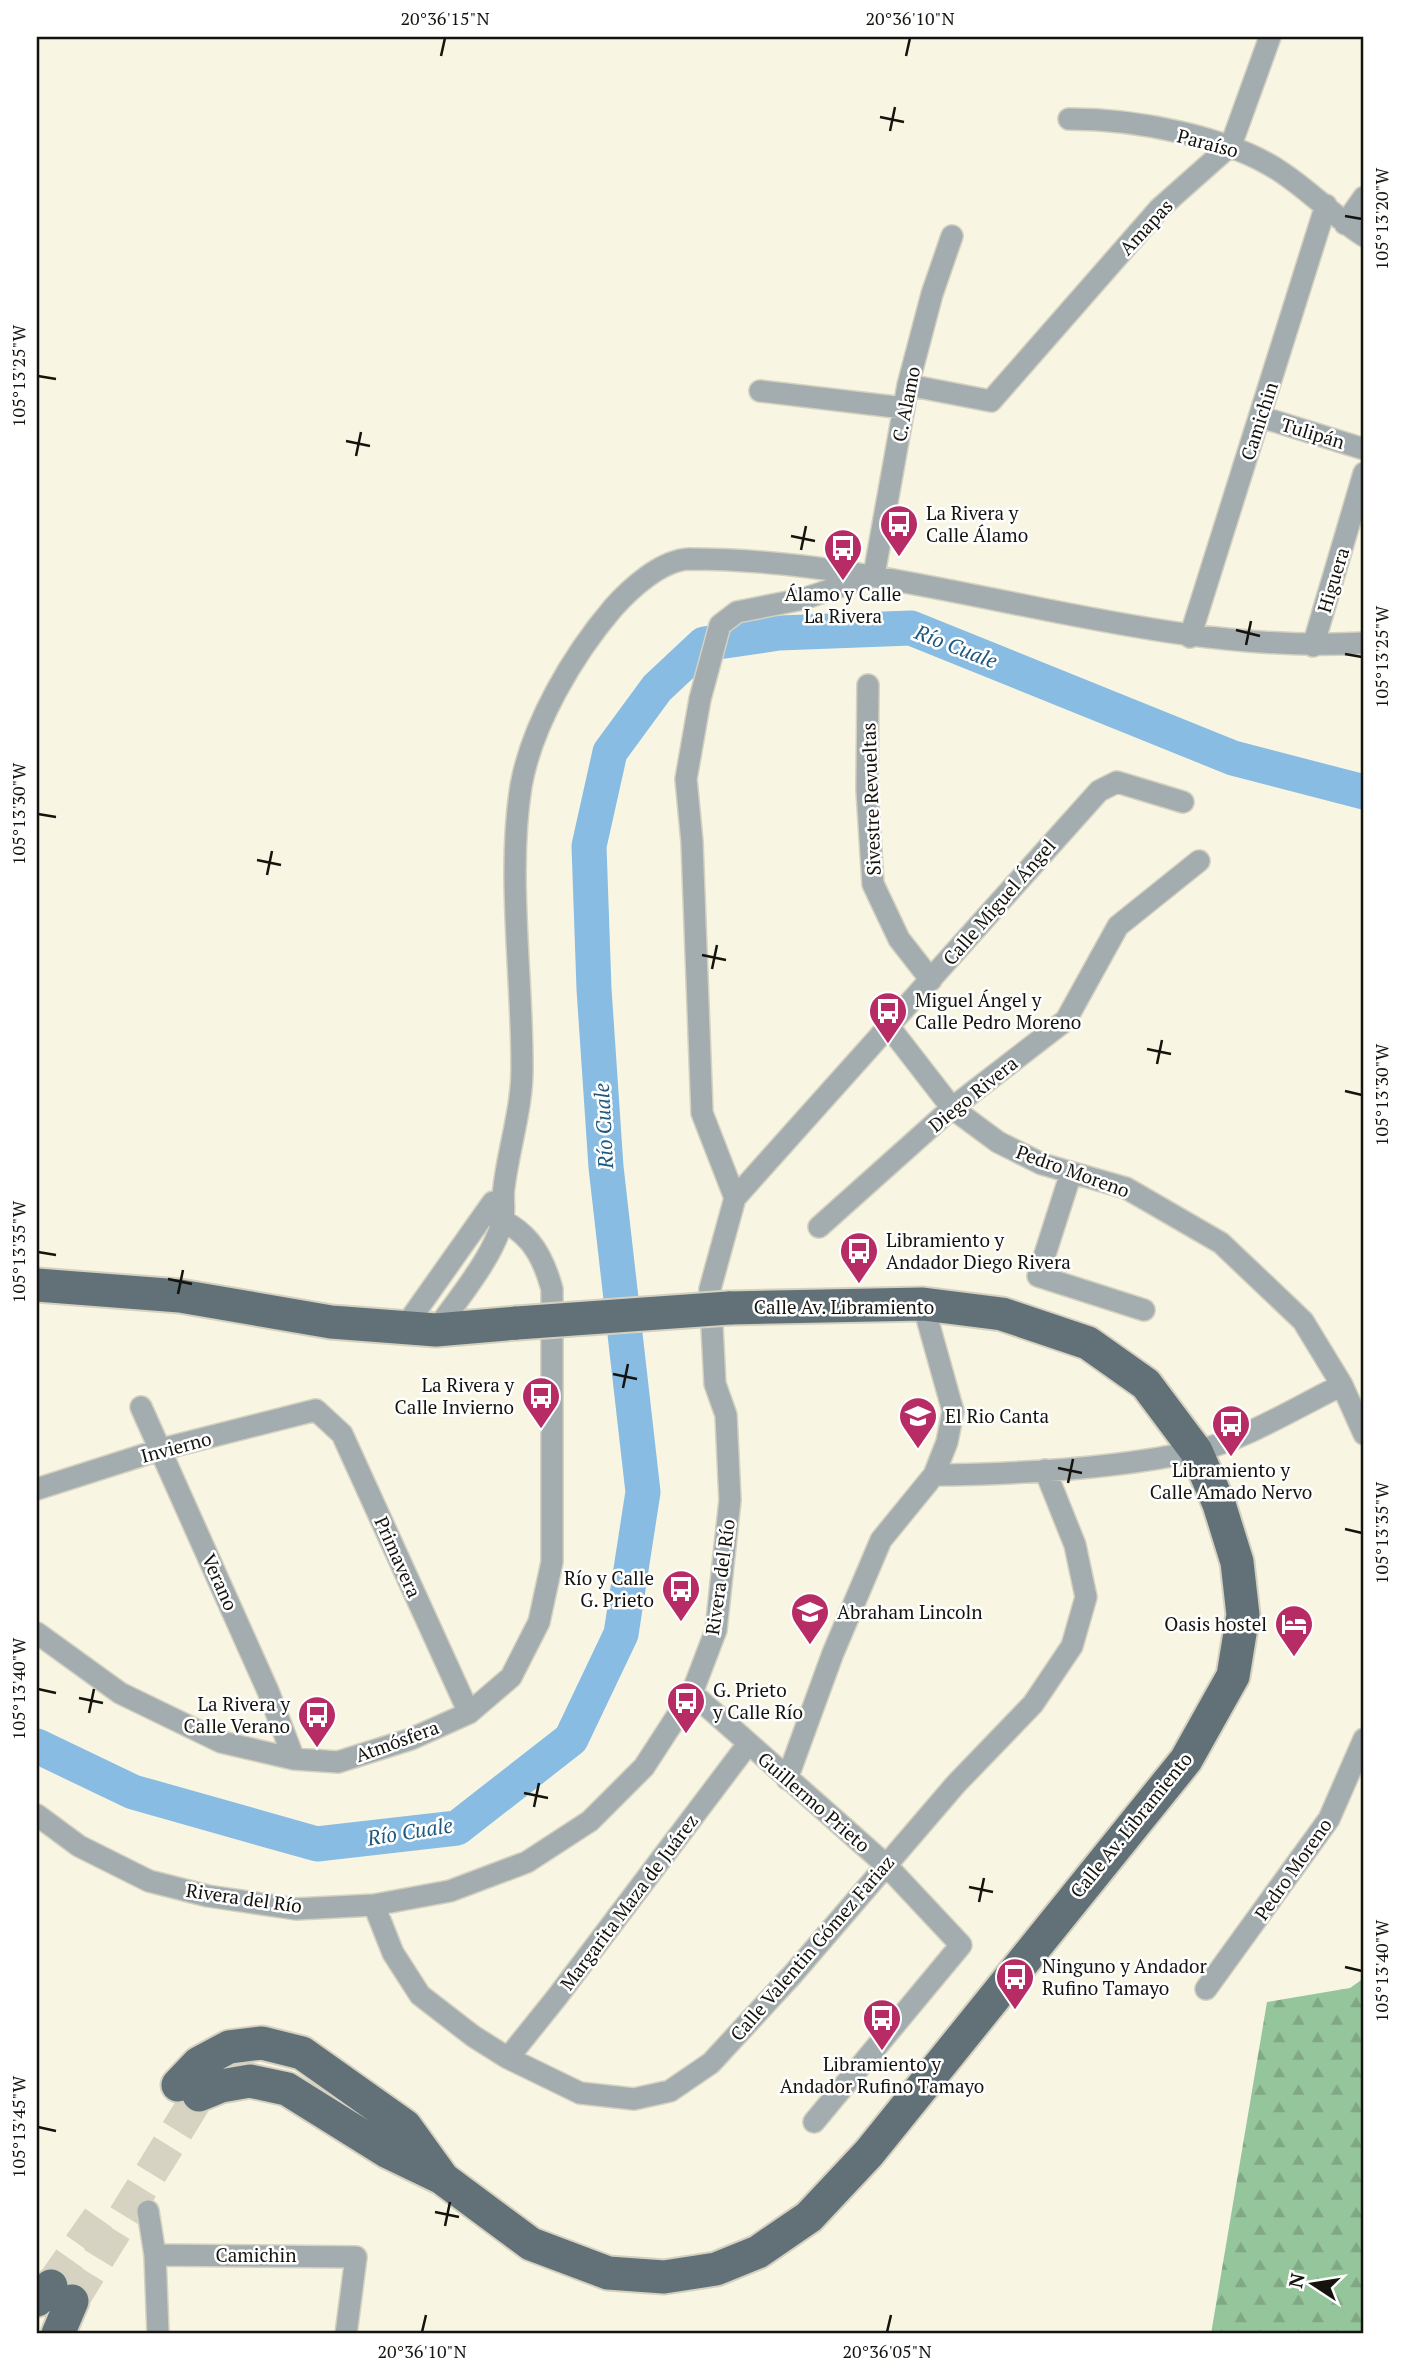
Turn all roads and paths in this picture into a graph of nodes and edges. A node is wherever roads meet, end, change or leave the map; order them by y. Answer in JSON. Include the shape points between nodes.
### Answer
{"nodes":[{"id":1,"x":1270,"y":37,"type":"edge"},
{"id":2,"x":1069,"y":119,"type":"dead end"},
{"id":3,"x":1231,"y":145,"type":"junction"},
{"id":4,"x":1364,"y":197,"type":"edge"},
{"id":5,"x":1326,"y":205,"type":"junction"},
{"id":6,"x":1345,"y":224,"type":"junction"},
{"id":7,"x":952,"y":236,"type":"dead end"},
{"id":8,"x":1364,"y":236,"type":"edge"},
{"id":9,"x":908,"y":385,"type":"junction"},
{"id":10,"x":760,"y":391,"type":"dead end"},
{"id":11,"x":904,"y":408,"type":"junction"},
{"id":12,"x":1261,"y":416,"type":"junction"},
{"id":13,"x":1364,"y":449,"type":"edge"},
{"id":14,"x":1364,"y":474,"type":"edge"},
{"id":15,"x":874,"y":575,"type":"junction"},
{"id":16,"x":1189,"y":636,"type":"junction"},
{"id":17,"x":1364,"y":643,"type":"edge"},
{"id":18,"x":1313,"y":646,"type":"junction"},
{"id":19,"x":867,"y":685,"type":"dead end"},
{"id":20,"x":1183,"y":802,"type":"dead end"},
{"id":21,"x":1199,"y":861,"type":"dead end"},
{"id":22,"x":931,"y":980,"type":"junction"},
{"id":23,"x":890,"y":1028,"type":"junction"},
{"id":24,"x":952,"y":1108,"type":"junction"},
{"id":25,"x":1071,"y":1173,"type":"junction"},
{"id":26,"x":735,"y":1199,"type":"junction"},
{"id":27,"x":495,"y":1216,"type":"junction"},
{"id":28,"x":818,"y":1227,"type":"dead end"},
{"id":29,"x":37,"y":1285,"type":"edge"},
{"id":30,"x":719,"y":1299,"type":"junction"},
{"id":31,"x":923,"y":1304,"type":"junction"},
{"id":32,"x":1144,"y":1310,"type":"dead end"},
{"id":33,"x":420,"y":1329,"type":"junction"},
{"id":34,"x":1342,"y":1385,"type":"junction"},
{"id":35,"x":142,"y":1407,"type":"dead end"},
{"id":36,"x":316,"y":1410,"type":"joint"},
{"id":37,"x":1364,"y":1434,"type":"edge"},
{"id":38,"x":162,"y":1449,"type":"junction"},
{"id":39,"x":1196,"y":1451,"type":"junction"},
{"id":40,"x":1045,"y":1470,"type":"junction"},
{"id":41,"x":934,"y":1475,"type":"junction"},
{"id":42,"x":37,"y":1489,"type":"edge"},
{"id":43,"x":38,"y":1631,"type":"edge"},
{"id":44,"x":692,"y":1693,"type":"junction"},
{"id":45,"x":469,"y":1713,"type":"junction"},
{"id":46,"x":1364,"y":1740,"type":"edge"},
{"id":47,"x":748,"y":1744,"type":"junction"},
{"id":48,"x":294,"y":1759,"type":"junction"},
{"id":49,"x":787,"y":1779,"type":"junction"},
{"id":50,"x":37,"y":1815,"type":"edge"},
{"id":51,"x":886,"y":1865,"type":"junction"},
{"id":52,"x":374,"y":1905,"type":"junction"},
{"id":53,"x":1206,"y":1989,"type":"dead end"},
{"id":54,"x":508,"y":2058,"type":"junction"},
{"id":55,"x":189,"y":2090,"type":"dead end"},
{"id":56,"x":814,"y":2122,"type":"dead end"},
{"id":57,"x":148,"y":2211,"type":"dead end"},
{"id":58,"x":155,"y":2255,"type":"junction"},
{"id":59,"x":53,"y":2296,"type":"tunnel mouth"},
{"id":60,"x":58,"y":2334,"type":"edge"},
{"id":61,"x":158,"y":2334,"type":"edge"},
{"id":62,"x":346,"y":2334,"type":"edge"}],
"edges":[{"from":1,"to":3,"type":"street","name":"Amapas"},
{"from":2,"to":3,"type":"street","name":"Paraíso","via":[[1105,119]]},
{"from":3,"to":5,"type":"street","name":"Paraíso","via":[[1282,172]]},
{"from":3,"to":9,"type":"street","name":"Amapas","via":[[1160,208],[991,401]]},
{"from":4,"to":6,"type":"street"},
{"from":5,"to":6,"type":"street","name":"Paraíso"},
{"from":5,"to":12,"type":"street","name":"Camichin"},
{"from":6,"to":8,"type":"street","name":"Paraíso"},
{"from":7,"to":9,"type":"street","name":"C. Alamo"},
{"from":9,"to":11,"type":"street","name":"C. Alamo"},
{"from":10,"to":11,"type":"street"},
{"from":11,"to":15,"type":"street","name":"C. Alamo"},
{"from":12,"to":13,"type":"street","name":"Tulipán"},
{"from":12,"to":16,"type":"street","name":"Camichin"},
{"from":14,"to":18,"type":"street","name":"Higuera"},
{"from":15,"to":16,"type":"street"},
{"from":15,"to":26,"type":"street","via":[[803,599],[737,612],[720,625],[700,699],[686,779],[702,1113]]},
{"from":15,"to":27,"type":"street","via":[[683,559],[635,583],[586,640],[547,707],[522,783],[516,844],[523,1070],[510,1161]]},
{"from":16,"to":18,"type":"street"},
{"from":17,"to":18,"type":"street"},
{"from":19,"to":22,"type":"street","name":"Sivestre Revueltas","via":[[873,884],[899,939]]},
{"from":20,"to":22,"type":"street","name":"Calle Miguel Ángel","via":[[1117,782],[1099,791]]},
{"from":21,"to":24,"type":"street","name":"Diego Rivera","via":[[1118,926],[1066,1020]]},
{"from":22,"to":23,"type":"street","name":"Calle Miguel Ángel"},
{"from":23,"to":24,"type":"street","name":"Pedro Moreno"},
{"from":23,"to":26,"type":"street","name":"Calle Miguel Ángel"},
{"from":24,"to":25,"type":"street","name":"Pedro Moreno","via":[[998,1142]]},
{"from":24,"to":28,"type":"street","name":"Diego Rivera"},
{"from":25,"to":32,"type":"street","via":[[1038,1276]]},
{"from":25,"to":34,"type":"street","name":"Pedro Moreno","via":[[1126,1188],[1221,1243],[1303,1321]]},
{"from":26,"to":30,"type":"street","name":"Calle Miguel Ángel"},
{"from":27,"to":33,"type":"street"},
{"from":27,"to":33,"type":"street","via":[[485,1259]]},
{"from":27,"to":45,"type":"street","name":"Atmósfera","via":[[526,1236],[544,1260],[552,1289],[552,1562],[539,1622],[511,1677]]},
{"from":29,"to":33,"type":"main road","name":"Calle Av. Libramiento","via":[[180,1296],[331,1322]]},
{"from":30,"to":31,"type":"main road","name":"Calle Av. Libramiento"},
{"from":30,"to":33,"type":"main road","name":"Calle Av. Libramiento","bridge":true,"via":[[517,1323]]},
{"from":30,"to":44,"type":"street","name":"Rivera del Río","via":[[715,1384],[726,1415],[730,1500],[716,1630]]},
{"from":31,"to":39,"type":"main road","name":"Calle Av. Libramiento","via":[[1002,1314],[1088,1343],[1146,1384]]},
{"from":31,"to":41,"type":"street","via":[[953,1411]]},
{"from":34,"to":37,"type":"street","name":"Pedro Moreno"},
{"from":34,"to":39,"type":"street"},
{"from":35,"to":38,"type":"street","name":"Verano"},
{"from":36,"to":38,"type":"street","name":"Invierno"},
{"from":36,"to":45,"type":"street","name":"Primavera","via":[[342,1434]]},
{"from":38,"to":42,"type":"street","name":"Invierno"},
{"from":38,"to":48,"type":"street","name":"Verano"},
{"from":39,"to":40,"type":"street"},
{"from":39,"to":55,"type":"main road","name":"Calle Av. Libramiento","via":[[1237,1562],[1244,1615],[1233,1676],[1186,1760],[869,2153],[809,2217],[758,2252],[716,2269],[664,2277],[608,2273],[531,2244],[442,2178],[388,2152],[287,2089],[250,2081]]},
{"from":40,"to":41,"type":"street"},
{"from":40,"to":51,"type":"street","name":"Calle Valentin Gómez Fariaz","via":[[1075,1545],[1086,1597],[1072,1647],[1033,1704]]},
{"from":41,"to":49,"type":"street","via":[[881,1539]]},
{"from":43,"to":48,"type":"street","name":"Atmósfera","via":[[120,1693],[221,1742]]},
{"from":44,"to":47,"type":"street","name":"Guillermo Prieto"},
{"from":44,"to":52,"type":"street","name":"Rivera del Río","via":[[644,1768],[590,1821],[527,1862],[450,1891]]},
{"from":45,"to":48,"type":"street","name":"Atmósfera","via":[[411,1739],[338,1762]]},
{"from":46,"to":53,"type":"street","name":"Pedro Moreno","via":[[1329,1819]]},
{"from":47,"to":49,"type":"street","name":"Guillermo Prieto"},
{"from":47,"to":54,"type":"street","name":"Margarita Maza de Juárez"},
{"from":49,"to":51,"type":"street","name":"Guillermo Prieto"},
{"from":50,"to":52,"type":"street","name":"Rivera del Río","via":[[79,1846],[149,1881],[208,1896],[296,1909]]},
{"from":51,"to":54,"type":"street","name":"Calle Valentin Gómez Fariaz","via":[[711,2063],[670,2091],[634,2099],[580,2093]]},
{"from":51,"to":56,"type":"street","name":"Guillermo Prieto","via":[[961,1945]]},
{"from":52,"to":54,"type":"street","name":"Calle Valentin Gómez Fariaz","via":[[393,1953],[420,1995]]},
{"from":57,"to":58,"type":"street"},
{"from":58,"to":61,"type":"street"},
{"from":58,"to":62,"type":"street","name":"Camichin","via":[[356,2258]]},
{"from":59,"to":60,"type":"main road"}]}
